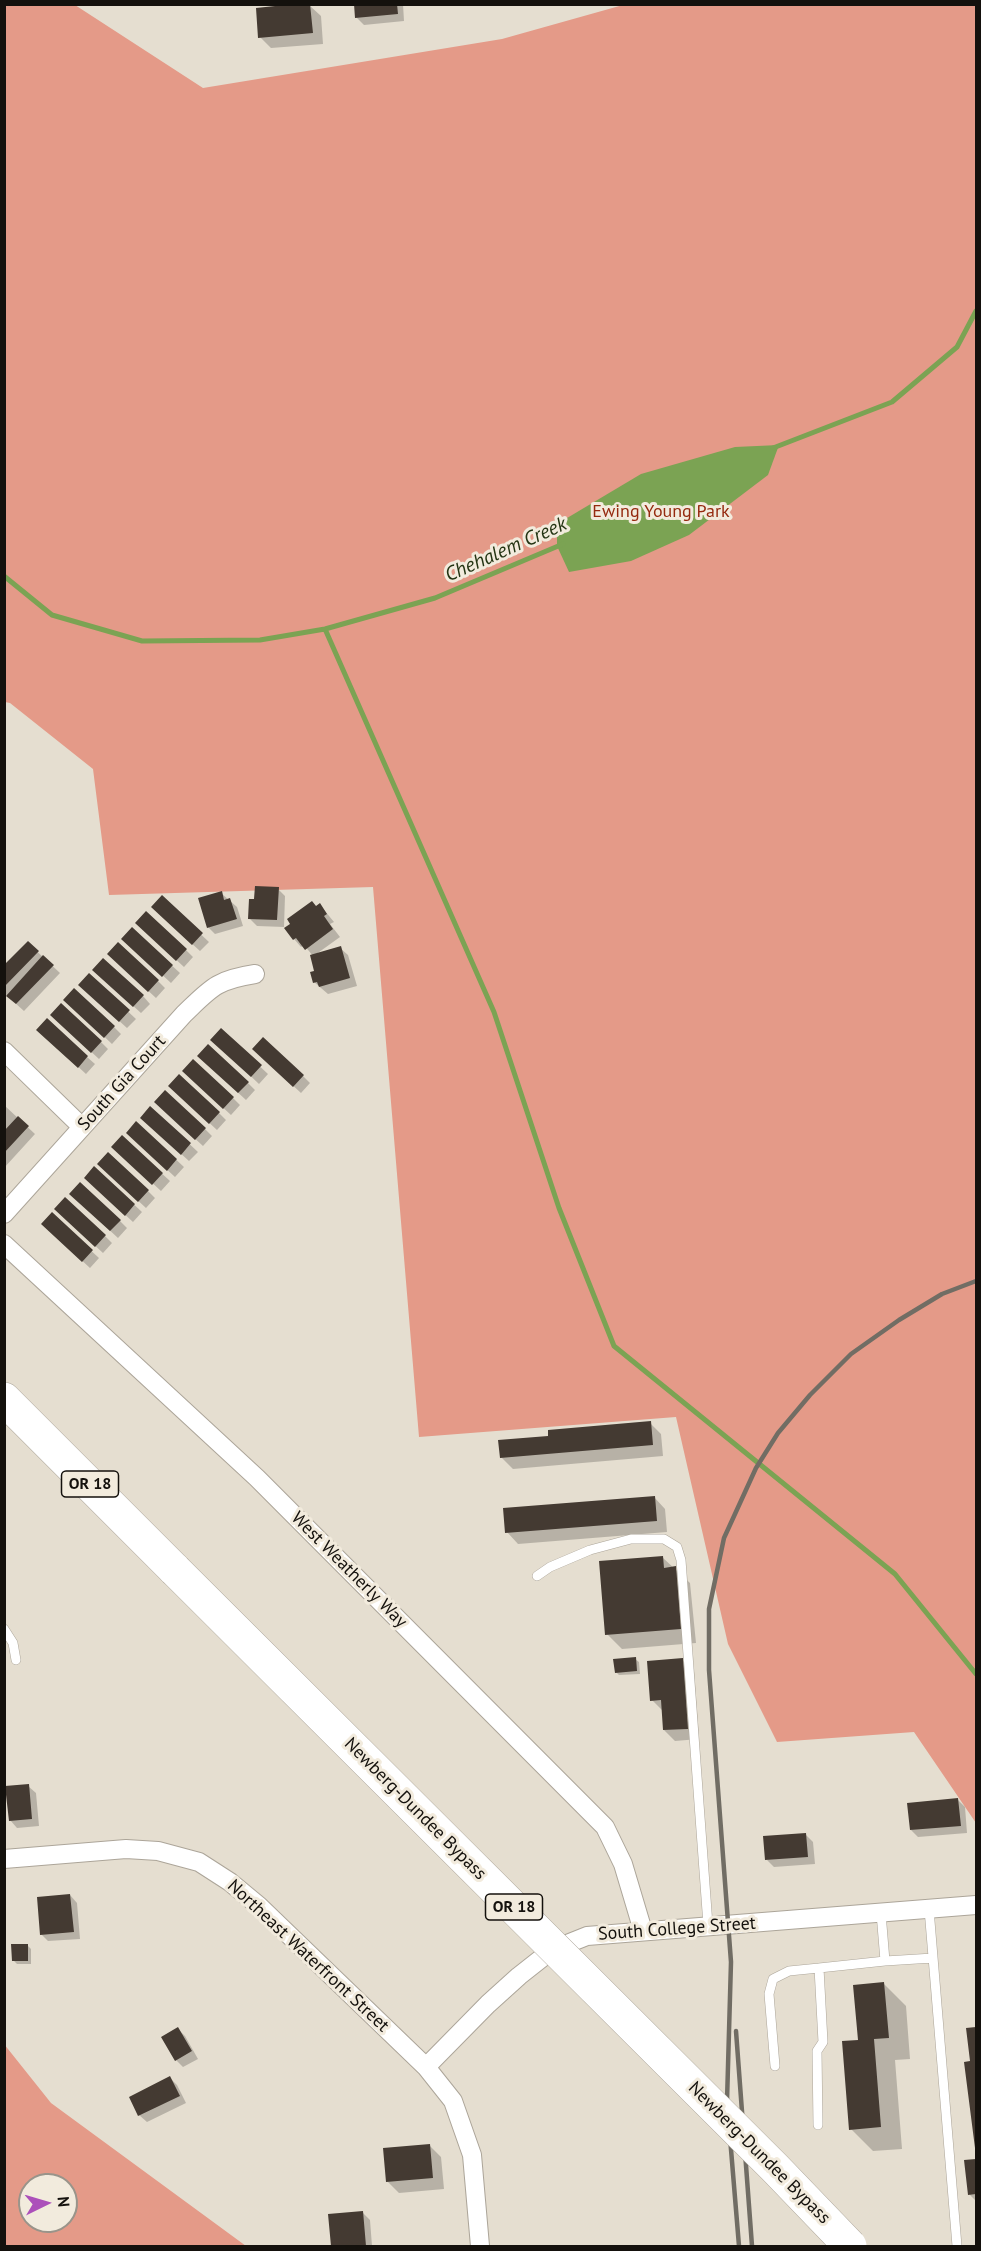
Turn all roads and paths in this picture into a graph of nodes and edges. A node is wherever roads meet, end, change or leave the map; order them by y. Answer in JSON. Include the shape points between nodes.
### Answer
{"nodes":[{"id":1,"x":255,"y":974,"type":"dead end"},
{"id":2,"x":4,"y":1051,"type":"edge"},
{"id":3,"x":82,"y":1127,"type":"junction"},
{"id":4,"x":4,"y":1214,"type":"edge"},
{"id":5,"x":4,"y":1244,"type":"edge"},
{"id":6,"x":4,"y":1399,"type":"edge"},
{"id":7,"x":537,"y":1576,"type":"dead end"},
{"id":8,"x":4,"y":1629,"type":"edge"},
{"id":9,"x":16,"y":1660,"type":"dead end"},
{"id":10,"x":4,"y":1859,"type":"edge"},
{"id":11,"x":976,"y":1905,"type":"edge"},
{"id":12,"x":929,"y":1909,"type":"junction"},
{"id":13,"x":881,"y":1913,"type":"junction"},
{"id":14,"x":708,"y":1925,"type":"junction"},
{"id":15,"x":643,"y":1931,"type":"junction"},
{"id":16,"x":933,"y":1958,"type":"junction"},
{"id":17,"x":885,"y":1961,"type":"junction"},
{"id":18,"x":819,"y":1968,"type":"junction"},
{"id":19,"x":775,"y":2066,"type":"dead end"},
{"id":20,"x":426,"y":2067,"type":"junction"},
{"id":21,"x":818,"y":2125,"type":"dead end"},
{"id":22,"x":480,"y":2247,"type":"edge"},
{"id":23,"x":850,"y":2247,"type":"edge"},
{"id":24,"x":957,"y":2247,"type":"edge"}],
"edges":[{"from":1,"to":3,"type":"street","name":"South Gia Court","via":[[230,978],[212,987]]},
{"from":2,"to":3,"type":"street"},
{"from":3,"to":4,"type":"street","name":"South Gia Court"},
{"from":5,"to":15,"type":"street","name":"West Weatherly Way","via":[[257,1478],[605,1827],[623,1864]]},
{"from":6,"to":23,"type":"highway","name":"Newberg-Dundee Bypass","number":"OR 18","bridge":true},
{"from":7,"to":14,"type":"lane","via":[[590,1550],[631,1539],[664,1539],[677,1547]]},
{"from":8,"to":9,"type":"lane","via":[[13,1643]]},
{"from":10,"to":20,"type":"street","name":"Northeast Waterfront Street","via":[[126,1849],[158,1851],[200,1862],[260,1906]]},
{"from":11,"to":12,"type":"street","name":"South College Street"},
{"from":12,"to":13,"type":"street","name":"South College Street"},
{"from":12,"to":16,"type":"lane"},
{"from":13,"to":14,"type":"street","name":"South College Street"},
{"from":13,"to":17,"type":"lane"},
{"from":14,"to":15,"type":"street","name":"South College Street"},
{"from":15,"to":20,"type":"street","name":"South College Street","via":[[587,1936],[552,1950],[495,1997]]},
{"from":16,"to":17,"type":"lane"},
{"from":16,"to":24,"type":"lane"},
{"from":17,"to":18,"type":"lane"},
{"from":18,"to":19,"type":"lane","via":[[789,1971],[773,1979],[769,1994]]},
{"from":18,"to":21,"type":"lane","via":[[823,2042],[817,2051]]},
{"from":20,"to":22,"type":"street","name":"Northeast Waterfront Street","via":[[453,2101],[466,2134],[472,2155]]}]}
